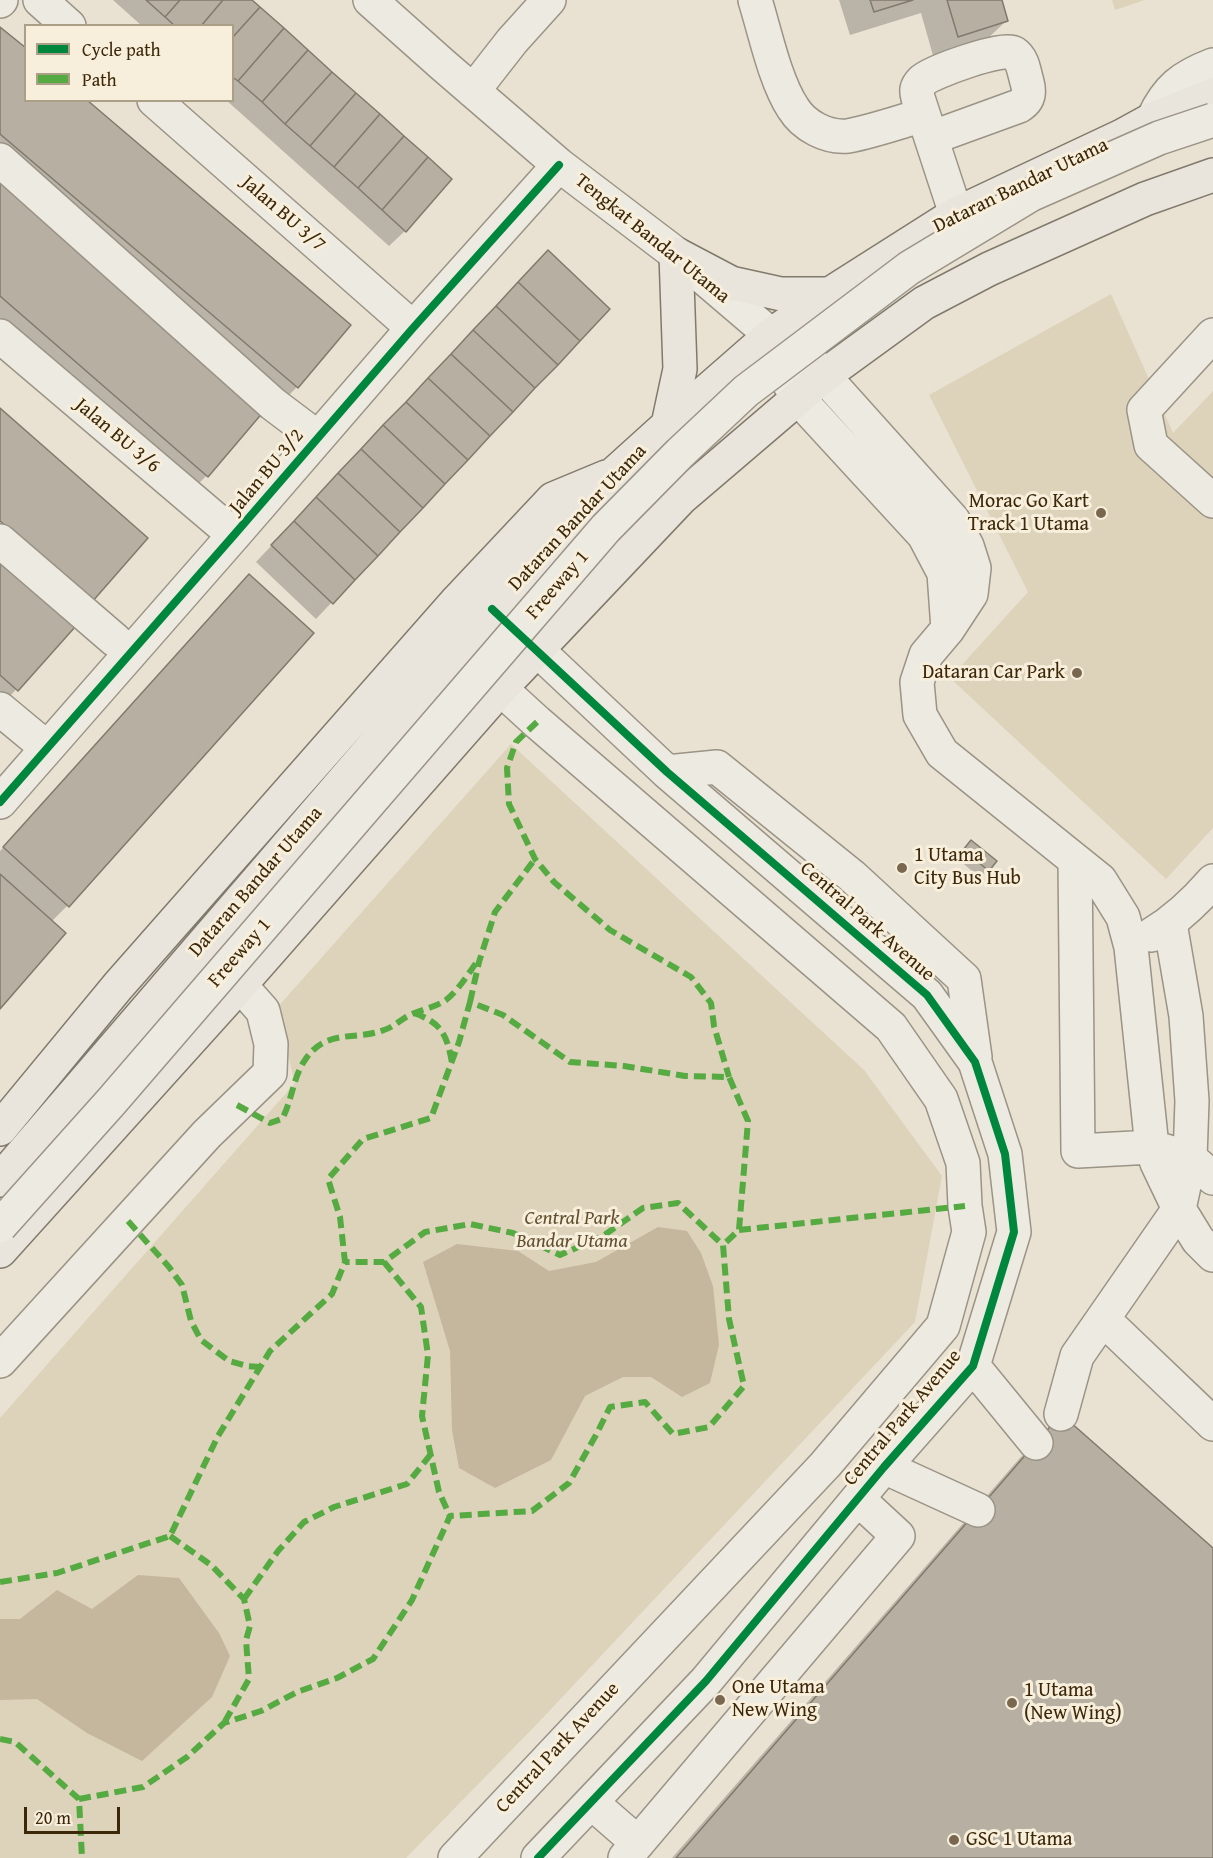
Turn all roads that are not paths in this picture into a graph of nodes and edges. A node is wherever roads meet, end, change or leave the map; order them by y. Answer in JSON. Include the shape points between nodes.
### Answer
{"nodes":[{"id":1,"x":40,"y":0,"type":"edge"},
{"id":2,"x":370,"y":0,"type":"edge"},
{"id":3,"x":549,"y":0,"type":"edge"},
{"id":4,"x":755,"y":0,"type":"edge"},
{"id":5,"x":67,"y":24,"type":"edge"},
{"id":6,"x":1213,"y":64,"type":"edge"},
{"id":7,"x":473,"y":91,"type":"junction"},
{"id":8,"x":1213,"y":95,"type":"edge"},
{"id":9,"x":156,"y":102,"type":"edge"},
{"id":10,"x":1153,"y":119,"type":"junction"},
{"id":11,"x":1213,"y":120,"type":"edge"},
{"id":12,"x":0,"y":160,"type":"edge"},
{"id":13,"x":560,"y":165,"type":"junction"},
{"id":14,"x":1213,"y":175,"type":"edge"},
{"id":15,"x":956,"y":214,"type":"junction"},
{"id":16,"x":676,"y":254,"type":"junction"},
{"id":17,"x":830,"y":294,"type":"junction"},
{"id":18,"x":413,"y":328,"type":"junction"},
{"id":19,"x":771,"y":335,"type":"junction"},
{"id":20,"x":1213,"y":335,"type":"edge"},
{"id":21,"x":0,"y":336,"type":"edge"},
{"id":22,"x":825,"y":375,"type":"junction"},
{"id":23,"x":798,"y":398,"type":"junction"},
{"id":24,"x":668,"y":425,"type":"junction"},
{"id":25,"x":318,"y":438,"type":"junction"},
{"id":26,"x":615,"y":472,"type":"junction"},
{"id":27,"x":1213,"y":501,"type":"edge"},
{"id":28,"x":234,"y":536,"type":"junction"},
{"id":29,"x":0,"y":541,"type":"edge"},
{"id":30,"x":492,"y":609,"type":"junction"},
{"id":31,"x":948,"y":629,"type":"junction"},
{"id":32,"x":115,"y":640,"type":"dead end"},
{"id":33,"x":457,"y":649,"type":"junction"},
{"id":34,"x":536,"y":649,"type":"junction"},
{"id":35,"x":501,"y":688,"type":"junction"},
{"id":36,"x":0,"y":709,"type":"edge"},
{"id":37,"x":379,"y":738,"type":"junction"},
{"id":38,"x":47,"y":748,"type":"junction"},
{"id":39,"x":0,"y":802,"type":"edge"},
{"id":40,"x":1075,"y":860,"type":"junction"},
{"id":41,"x":1213,"y":881,"type":"edge"},
{"id":42,"x":1170,"y":923,"type":"junction"},
{"id":43,"x":1131,"y":946,"type":"junction"},
{"id":44,"x":240,"y":985,"type":"junction"},
{"id":45,"x":1146,"y":1085,"type":"junction"},
{"id":46,"x":1192,"y":1101,"type":"junction"},
{"id":47,"x":0,"y":1129,"type":"edge"},
{"id":48,"x":1152,"y":1147,"type":"junction"},
{"id":49,"x":0,"y":1159,"type":"edge"},
{"id":50,"x":1202,"y":1168,"type":"edge"},
{"id":51,"x":0,"y":1180,"type":"edge"},
{"id":52,"x":1179,"y":1209,"type":"junction"},
{"id":53,"x":0,"y":1226,"type":"edge"},
{"id":54,"x":0,"y":1251,"type":"edge"},
{"id":55,"x":1213,"y":1255,"type":"edge"},
{"id":56,"x":1103,"y":1319,"type":"junction"},
{"id":57,"x":0,"y":1361,"type":"edge"},
{"id":58,"x":974,"y":1366,"type":"junction"},
{"id":59,"x":1061,"y":1414,"type":"dead end"},
{"id":60,"x":1213,"y":1424,"type":"edge"},
{"id":61,"x":1036,"y":1443,"type":"dead end"},
{"id":62,"x":884,"y":1467,"type":"junction"},
{"id":63,"x":858,"y":1499,"type":"junction"},
{"id":64,"x":978,"y":1510,"type":"dead end"},
{"id":65,"x":592,"y":1803,"type":"junction"},
{"id":66,"x":632,"y":1851,"type":"edge"},
{"id":67,"x":455,"y":1858,"type":"edge"},
{"id":68,"x":538,"y":1858,"type":"edge"}],
"edges":[{"from":1,"to":5,"type":"street"},
{"from":2,"to":7,"type":"street","name":"Tengkat Bandar Utama"},
{"from":3,"to":7,"type":"street"},
{"from":4,"to":15,"type":"street","via":[[793,110],[823,133],[846,136],[927,127]]},
{"from":6,"to":10,"type":"street","via":[[1175,85]]},
{"from":7,"to":13,"type":"street","name":"Tengkat Bandar Utama"},
{"from":8,"to":10,"type":"main road","name":"Dataran Bandar Utama"},
{"from":9,"to":18,"type":"street","name":"Jalan BU 3/7"},
{"from":10,"to":15,"type":"main road","name":"Dataran Bandar Utama"},
{"from":11,"to":53,"type":"street","name":"Freeway 1","bridge":true,"via":[[1159,138],[1030,195],[909,268],[746,392],[606,528]]},
{"from":12,"to":25,"type":"street","via":[[273,404]]},
{"from":13,"to":16,"type":"street","name":"Tengkat Bandar Utama"},
{"from":13,"to":18,"type":"street","name":"Jalan BU 3/2"},
{"from":14,"to":22,"type":"main road","via":[[1145,199],[989,269],[924,303]]},
{"from":15,"to":17,"type":"main road","name":"Dataran Bandar Utama"},
{"from":16,"to":17,"type":"main road","via":[[731,283],[781,294]]},
{"from":16,"to":19,"type":"street","name":"Tengkat Bandar Utama"},
{"from":16,"to":24,"type":"main road","via":[[680,369]]},
{"from":17,"to":19,"type":"main road","name":"Dataran Bandar Utama"},
{"from":18,"to":25,"type":"street","name":"Jalan BU 3/2"},
{"from":19,"to":22,"type":"street","name":"Tengkat Bandar Utama","via":[[805,355]]},
{"from":19,"to":23,"type":"street","via":[[778,365]]},
{"from":19,"to":24,"type":"main road","name":"Dataran Bandar Utama"},
{"from":20,"to":27,"type":"street","via":[[1144,410],[1151,445]]},
{"from":21,"to":28,"type":"street","name":"Jalan BU 3/6"},
{"from":22,"to":23,"type":"main road"},
{"from":22,"to":31,"type":"street","name":"Tengkat Bandar Utama","via":[[953,520],[967,546],[974,568],[971,594]]},
{"from":23,"to":31,"type":"street","via":[[924,535],[944,573]]},
{"from":23,"to":34,"type":"main road","via":[[681,498]]},
{"from":24,"to":26,"type":"main road","name":"Dataran Bandar Utama"},
{"from":25,"to":28,"type":"street","name":"Jalan BU 3/2"},
{"from":26,"to":30,"type":"main road","name":"Dataran Bandar Utama"},
{"from":26,"to":47,"type":"main road","via":[[553,499],[466,591],[118,986]]},
{"from":28,"to":38,"type":"street","name":"Jalan BU 3/2"},
{"from":29,"to":32,"type":"street"},
{"from":30,"to":33,"type":"main road","name":"Dataran Bandar Utama"},
{"from":30,"to":34,"type":"street","name":"Central Park Avenue"},
{"from":31,"to":40,"type":"street","name":"Tengkat Bandar Utama","via":[[926,655],[917,682],[920,715],[942,753]]},
{"from":33,"to":35,"type":"street","name":"Central Park Avenue"},
{"from":33,"to":37,"type":"main road","name":"Dataran Bandar Utama"},
{"from":34,"to":35,"type":"main road"},
{"from":34,"to":58,"type":"street","name":"Central Park Avenue","via":[[667,772],[927,995],[975,1062],[1005,1154],[1014,1232]]},
{"from":35,"to":44,"type":"main road"},
{"from":35,"to":67,"type":"street","name":"Central Park Avenue","via":[[891,1028],[940,1099],[963,1163],[969,1232],[943,1326],[825,1465]]},
{"from":36,"to":38,"type":"street"},
{"from":37,"to":49,"type":"street","via":[[333,771],[171,965]]},
{"from":37,"to":51,"type":"main road","name":"Dataran Bandar Utama"},
{"from":38,"to":39,"type":"street","name":"Jalan BU 3/2"},
{"from":40,"to":43,"type":"street","name":"Tengkat Bandar Utama","via":[[1100,880],[1123,917]]},
{"from":40,"to":48,"type":"street","via":[[1078,1150]]},
{"from":41,"to":42,"type":"street"},
{"from":42,"to":43,"type":"street"},
{"from":42,"to":46,"type":"street","via":[[1185,1016]]},
{"from":43,"to":45,"type":"street","name":"Tengkat Bandar Utama"},
{"from":44,"to":54,"type":"main road"},
{"from":44,"to":57,"type":"street","via":[[263,1011],[271,1044],[270,1073],[207,1134]]},
{"from":45,"to":46,"type":"street"},
{"from":45,"to":48,"type":"street","name":"Tengkat Bandar Utama"},
{"from":46,"to":50,"type":"street"},
{"from":48,"to":50,"type":"street"},
{"from":48,"to":52,"type":"street","name":"Tengkat Bandar Utama"},
{"from":50,"to":52,"type":"street"},
{"from":52,"to":55,"type":"street","name":"Tengkat Bandar Utama","via":[[1198,1240]]},
{"from":52,"to":56,"type":"street"},
{"from":56,"to":59,"type":"street","via":[[1077,1356]]},
{"from":56,"to":60,"type":"street"},
{"from":58,"to":61,"type":"street"},
{"from":58,"to":62,"type":"street","name":"Central Park Avenue"},
{"from":62,"to":63,"type":"street","name":"Central Park Avenue"},
{"from":62,"to":64,"type":"street"},
{"from":63,"to":65,"type":"street","name":"Central Park Avenue","via":[[705,1682]]},
{"from":63,"to":66,"type":"street","via":[[898,1536]]},
{"from":65,"to":66,"type":"street"},
{"from":65,"to":68,"type":"street","name":"Central Park Avenue"}]}
